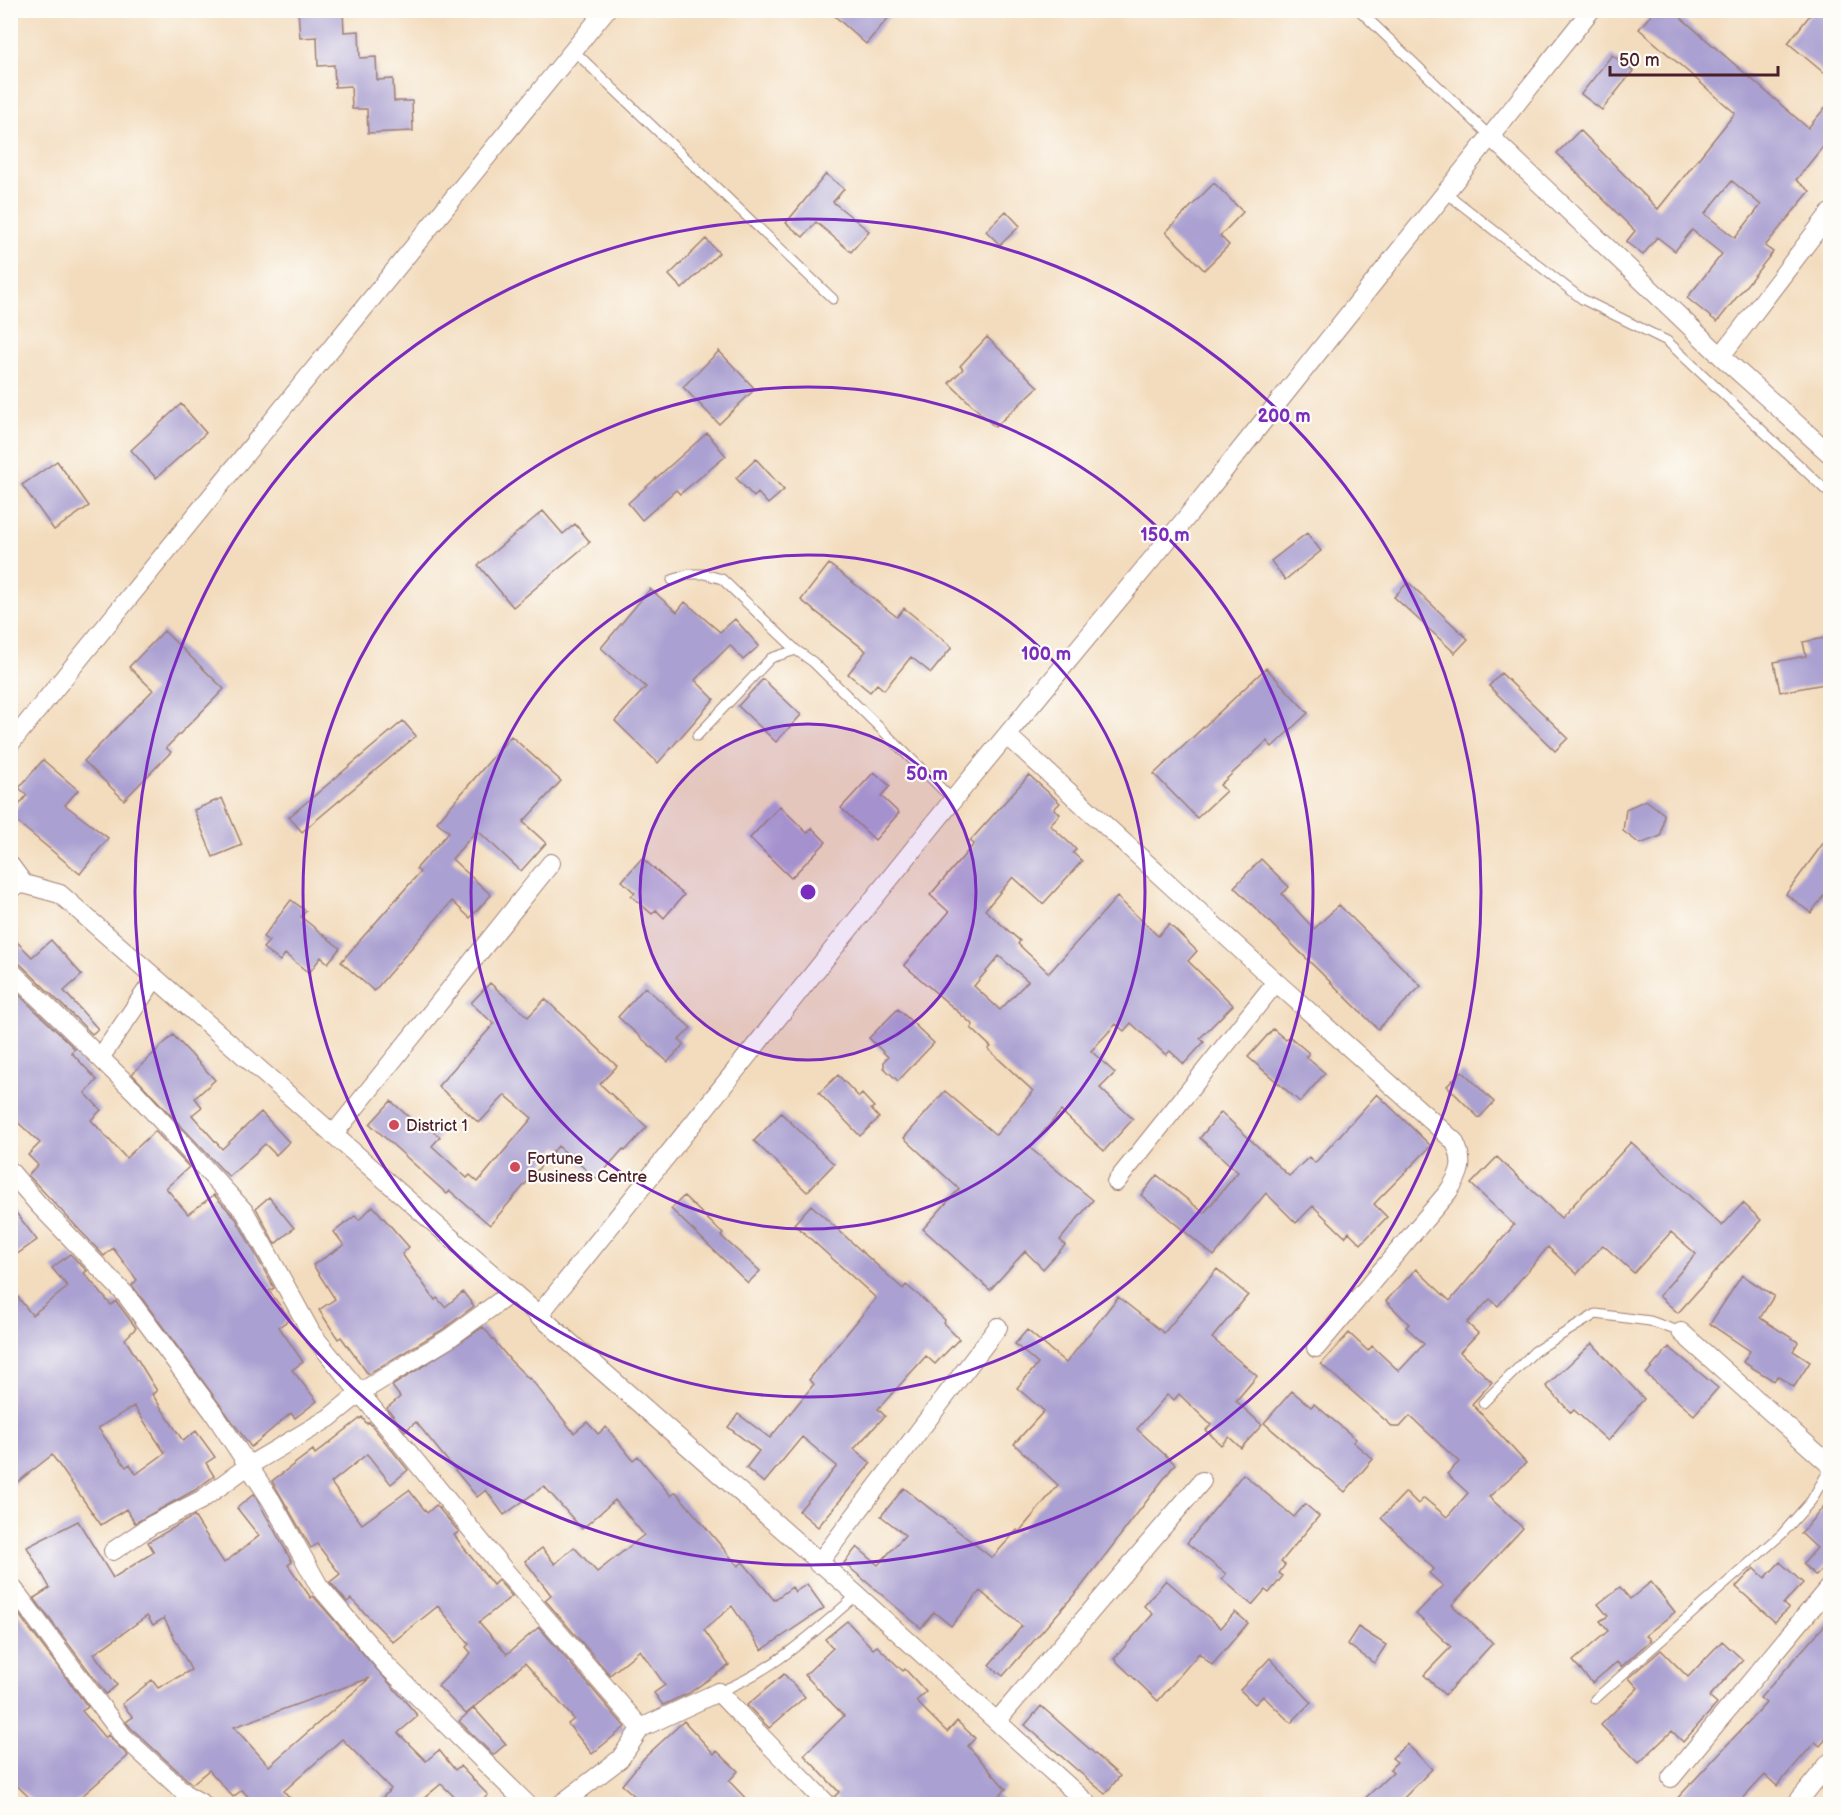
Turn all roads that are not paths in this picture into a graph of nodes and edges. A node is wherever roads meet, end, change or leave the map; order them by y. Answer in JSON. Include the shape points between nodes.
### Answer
{"nodes":[{"id":1,"x":606,"y":10,"type":"edge"},
{"id":2,"x":1359,"y":10,"type":"edge"},
{"id":3,"x":1591,"y":10,"type":"edge"},
{"id":4,"x":573,"y":50,"type":"junction"},
{"id":5,"x":1492,"y":137,"type":"junction"},
{"id":6,"x":1445,"y":192,"type":"junction"},
{"id":7,"x":1830,"y":213,"type":"edge"},
{"id":8,"x":833,"y":299,"type":"dead end"},
{"id":9,"x":1721,"y":356,"type":"junction"},
{"id":10,"x":1830,"y":454,"type":"edge"},
{"id":11,"x":1830,"y":494,"type":"edge"},
{"id":12,"x":672,"y":580,"type":"dead end"},
{"id":13,"x":796,"y":650,"type":"junction"},
{"id":14,"x":697,"y":736,"type":"dead end"},
{"id":15,"x":1008,"y":736,"type":"junction"},
{"id":16,"x":10,"y":744,"type":"edge"},
{"id":17,"x":953,"y":801,"type":"junction"},
{"id":18,"x":551,"y":864,"type":"dead end"},
{"id":19,"x":10,"y":865,"type":"edge"},
{"id":20,"x":17,"y":886,"type":"edge"},
{"id":21,"x":10,"y":970,"type":"edge"},
{"id":22,"x":154,"y":978,"type":"junction"},
{"id":23,"x":1276,"y":982,"type":"junction"},
{"id":24,"x":100,"y":1058,"type":"junction"},
{"id":25,"x":333,"y":1135,"type":"junction"},
{"id":26,"x":10,"y":1171,"type":"edge"},
{"id":27,"x":1116,"y":1182,"type":"dead end"},
{"id":28,"x":511,"y":1293,"type":"junction"},
{"id":29,"x":538,"y":1316,"type":"junction"},
{"id":30,"x":998,"y":1327,"type":"dead end"},
{"id":31,"x":1681,"y":1332,"type":"joint"},
{"id":32,"x":1316,"y":1348,"type":"dead end"},
{"id":33,"x":361,"y":1392,"type":"junction"},
{"id":34,"x":1483,"y":1403,"type":"dead end"},
{"id":35,"x":248,"y":1466,"type":"junction"},
{"id":36,"x":1830,"y":1467,"type":"edge"},
{"id":37,"x":1202,"y":1481,"type":"dead end"},
{"id":38,"x":113,"y":1551,"type":"dead end"},
{"id":39,"x":818,"y":1564,"type":"junction"},
{"id":40,"x":10,"y":1584,"type":"edge"},
{"id":41,"x":1830,"y":1586,"type":"edge"},
{"id":42,"x":857,"y":1595,"type":"junction"},
{"id":43,"x":718,"y":1692,"type":"junction"},
{"id":44,"x":1595,"y":1699,"type":"dead end"},
{"id":45,"x":997,"y":1721,"type":"junction"},
{"id":46,"x":641,"y":1728,"type":"junction"},
{"id":47,"x":1830,"y":1762,"type":"edge"},
{"id":48,"x":1671,"y":1778,"type":"dead end"},
{"id":49,"x":572,"y":1801,"type":"edge"},
{"id":50,"x":203,"y":1804,"type":"edge"},
{"id":51,"x":527,"y":1804,"type":"edge"},
{"id":52,"x":827,"y":1804,"type":"edge"},
{"id":53,"x":1088,"y":1804,"type":"edge"},
{"id":54,"x":1796,"y":1804,"type":"edge"}],
"edges":[{"from":1,"to":4,"type":"street"},
{"from":2,"to":5,"type":"lane"},
{"from":3,"to":5,"type":"street"},
{"from":4,"to":8,"type":"lane"},
{"from":4,"to":16,"type":"street"},
{"from":5,"to":6,"type":"street"},
{"from":5,"to":9,"type":"street"},
{"from":6,"to":11,"type":"lane","via":[[1582,299],[1674,347]]},
{"from":6,"to":15,"type":"street"},
{"from":7,"to":9,"type":"street"},
{"from":9,"to":10,"type":"street"},
{"from":12,"to":13,"type":"lane","via":[[689,574],[722,579]]},
{"from":13,"to":14,"type":"lane","via":[[771,658]]},
{"from":13,"to":17,"type":"lane","via":[[813,662]]},
{"from":15,"to":17,"type":"street"},
{"from":15,"to":23,"type":"street"},
{"from":17,"to":29,"type":"street"},
{"from":18,"to":25,"type":"street"},
{"from":19,"to":20,"type":"street"},
{"from":20,"to":22,"type":"street","via":[[60,894]]},
{"from":21,"to":24,"type":"street"},
{"from":22,"to":24,"type":"street"},
{"from":22,"to":25,"type":"street"},
{"from":23,"to":27,"type":"street"},
{"from":23,"to":32,"type":"street","via":[[1454,1141],[1461,1156],[1461,1174],[1448,1192]]},
{"from":24,"to":33,"type":"street","via":[[245,1212],[312,1334]]},
{"from":25,"to":28,"type":"street"},
{"from":26,"to":35,"type":"street","via":[[126,1295]]},
{"from":28,"to":29,"type":"street"},
{"from":28,"to":33,"type":"street","via":[[448,1339]]},
{"from":29,"to":39,"type":"street"},
{"from":30,"to":39,"type":"street"},
{"from":31,"to":34,"type":"lane","via":[[1650,1321],[1596,1314],[1535,1351]]},
{"from":31,"to":36,"type":"street"},
{"from":33,"to":35,"type":"street","via":[[329,1418]]},
{"from":33,"to":46,"type":"street","via":[[505,1571]]},
{"from":35,"to":38,"type":"street","via":[[201,1500]]},
{"from":35,"to":51,"type":"street","via":[[319,1586],[387,1666]]},
{"from":36,"to":44,"type":"lane","via":[[1811,1501],[1782,1534]]},
{"from":37,"to":45,"type":"street"},
{"from":39,"to":42,"type":"street"},
{"from":40,"to":50,"type":"street","via":[[123,1736],[187,1795]]},
{"from":41,"to":48,"type":"street"},
{"from":42,"to":43,"type":"lane","via":[[795,1648]]},
{"from":42,"to":45,"type":"street"},
{"from":43,"to":46,"type":"street"},
{"from":43,"to":52,"type":"street"},
{"from":45,"to":53,"type":"street"},
{"from":46,"to":49,"type":"street","via":[[621,1759]]},
{"from":47,"to":54,"type":"street"}]}
